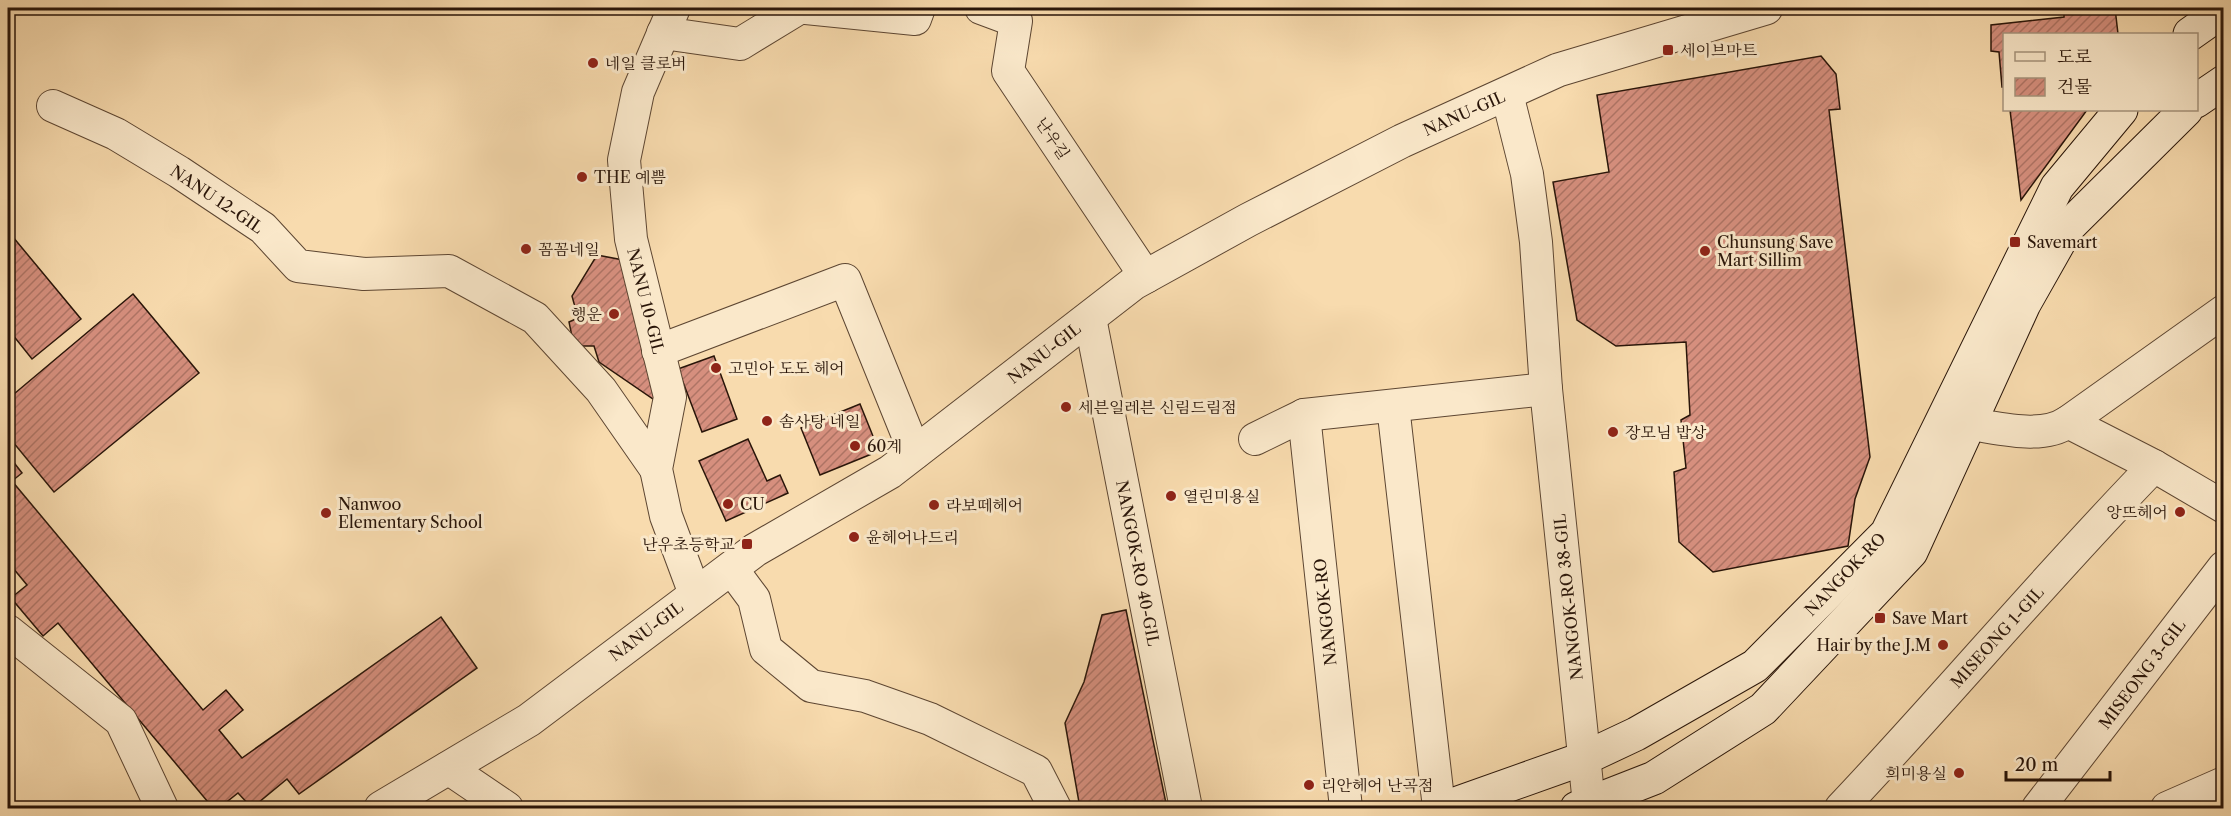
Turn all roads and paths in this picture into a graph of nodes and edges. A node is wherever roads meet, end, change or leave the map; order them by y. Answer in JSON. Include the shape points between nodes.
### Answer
{"nodes":[{"id":1,"x":799,"y":8,"type":"edge"},
{"id":2,"x":806,"y":8,"type":"edge"},
{"id":3,"x":919,"y":8,"type":"edge"},
{"id":4,"x":981,"y":8,"type":"edge"},
{"id":5,"x":1766,"y":8,"type":"edge"},
{"id":6,"x":2223,"y":10,"type":"edge"},
{"id":7,"x":668,"y":20,"type":"edge"},
{"id":8,"x":2191,"y":33,"type":"edge"},
{"id":9,"x":2223,"y":81,"type":"edge"},
{"id":10,"x":1507,"y":93,"type":"junction"},
{"id":11,"x":2198,"y":100,"type":"edge"},
{"id":12,"x":53,"y":106,"type":"dead end"},
{"id":13,"x":2120,"y":111,"type":"edge"},
{"id":14,"x":2185,"y":111,"type":"edge"},
{"id":15,"x":1146,"y":277,"type":"junction"},
{"id":16,"x":2223,"y":311,"type":"edge"},
{"id":17,"x":1090,"y":318,"type":"junction"},
{"id":18,"x":658,"y":351,"type":"junction"},
{"id":19,"x":1546,"y":389,"type":"junction"},
{"id":20,"x":1393,"y":406,"type":"junction"},
{"id":21,"x":1304,"y":415,"type":"junction"},
{"id":22,"x":2068,"y":422,"type":"junction"},
{"id":23,"x":1970,"y":424,"type":"junction"},
{"id":24,"x":1255,"y":440,"type":"dead end"},
{"id":25,"x":915,"y":453,"type":"junction"},
{"id":26,"x":2154,"y":466,"type":"junction"},
{"id":27,"x":656,"y":469,"type":"junction"},
{"id":28,"x":2223,"y":507,"type":"edge"},
{"id":29,"x":2223,"y":567,"type":"edge"},
{"id":30,"x":731,"y":568,"type":"junction"},
{"id":31,"x":695,"y":594,"type":"junction"},
{"id":32,"x":8,"y":631,"type":"edge"},
{"id":33,"x":1585,"y":758,"type":"junction"},
{"id":34,"x":448,"y":768,"type":"junction"},
{"id":35,"x":2223,"y":783,"type":"edge"},
{"id":36,"x":1583,"y":806,"type":"edge"},
{"id":37,"x":162,"y":808,"type":"edge"},
{"id":38,"x":381,"y":808,"type":"edge"},
{"id":39,"x":507,"y":808,"type":"edge"},
{"id":40,"x":1055,"y":808,"type":"edge"},
{"id":41,"x":1186,"y":808,"type":"edge"},
{"id":42,"x":1346,"y":808,"type":"edge"},
{"id":43,"x":1439,"y":808,"type":"edge"},
{"id":44,"x":1444,"y":808,"type":"edge"},
{"id":45,"x":1841,"y":808,"type":"edge"},
{"id":46,"x":2038,"y":808,"type":"edge"},
{"id":47,"x":2167,"y":808,"type":"edge"}],
"edges":[{"from":1,"to":7,"type":"street","via":[[740,44]]},
{"from":2,"to":3,"type":"street","via":[[915,19]]},
{"from":4,"to":15,"type":"street","name":"난우길","via":[[1016,21],[1008,71]]},
{"from":5,"to":10,"type":"main road","name":"NANU-GIL","via":[[1558,70]]},
{"from":6,"to":8,"type":"main road"},
{"from":7,"to":18,"type":"street","name":"NANU 10-GIL","via":[[638,92],[624,160],[631,239]]},
{"from":9,"to":11,"type":"main road"},
{"from":10,"to":15,"type":"main road","name":"NANU-GIL","via":[[1392,146]]},
{"from":10,"to":19,"type":"street","name":"NANGOK-RO 38-GIL","via":[[1527,174],[1536,242]]},
{"from":12,"to":27,"type":"street","name":"NANU 12-GIL","via":[[116,134],[188,178],[263,228],[298,266],[364,274],[449,271],[535,318],[601,390]]},
{"from":13,"to":33,"type":"main road","name":"NANGOK-RO","via":[[2058,187],[1887,533],[1755,666],[1636,734]]},
{"from":14,"to":23,"type":"main road","name":"NANGOK-RO","via":[[2067,228],[2024,304]]},
{"from":15,"to":17,"type":"main road","name":"NANU-GIL"},
{"from":16,"to":22,"type":"street"},
{"from":17,"to":25,"type":"main road","name":"NANU-GIL"},
{"from":17,"to":41,"type":"street","name":"NANGOK-RO 40-GIL"},
{"from":18,"to":25,"type":"street","via":[[845,280]]},
{"from":18,"to":27,"type":"street","name":"NANU 10-GIL","via":[[670,397]]},
{"from":19,"to":20,"type":"street"},
{"from":19,"to":33,"type":"street","name":"NANGOK-RO 38-GIL"},
{"from":20,"to":21,"type":"street"},
{"from":20,"to":43,"type":"street"},
{"from":21,"to":24,"type":"street"},
{"from":21,"to":42,"type":"street","name":"NANGOK-RO"},
{"from":22,"to":23,"type":"street","via":[[2057,429],[2022,431]]},
{"from":22,"to":26,"type":"street"},
{"from":23,"to":36,"type":"main road","name":"NANGOK-RO","via":[[1911,552],[1763,709],[1654,778]]},
{"from":25,"to":30,"type":"main road","name":"NANU-GIL"},
{"from":26,"to":28,"type":"street"},
{"from":26,"to":45,"type":"street","name":"MISEONG 1-GIL","via":[[2089,532],[1998,638]]},
{"from":27,"to":31,"type":"street","name":"NANU 10-GIL","via":[[666,516]]},
{"from":29,"to":46,"type":"street","name":"MISEONG 3-GIL"},
{"from":30,"to":31,"type":"main road","name":"NANU-GIL"},
{"from":30,"to":40,"type":"street","via":[[754,599],[766,650],[811,687],[865,696],[930,719],[1036,771]]},
{"from":31,"to":34,"type":"main road","name":"NANU-GIL","via":[[529,720]]},
{"from":32,"to":37,"type":"street","via":[[121,721]]},
{"from":33,"to":36,"type":"street","name":"NANGOK-RO 38-GIL"},
{"from":33,"to":44,"type":"main road","name":"NANGOK-RO"},
{"from":34,"to":38,"type":"main road","name":"NANU-GIL"},
{"from":34,"to":39,"type":"street"},
{"from":35,"to":47,"type":"street"}]}
